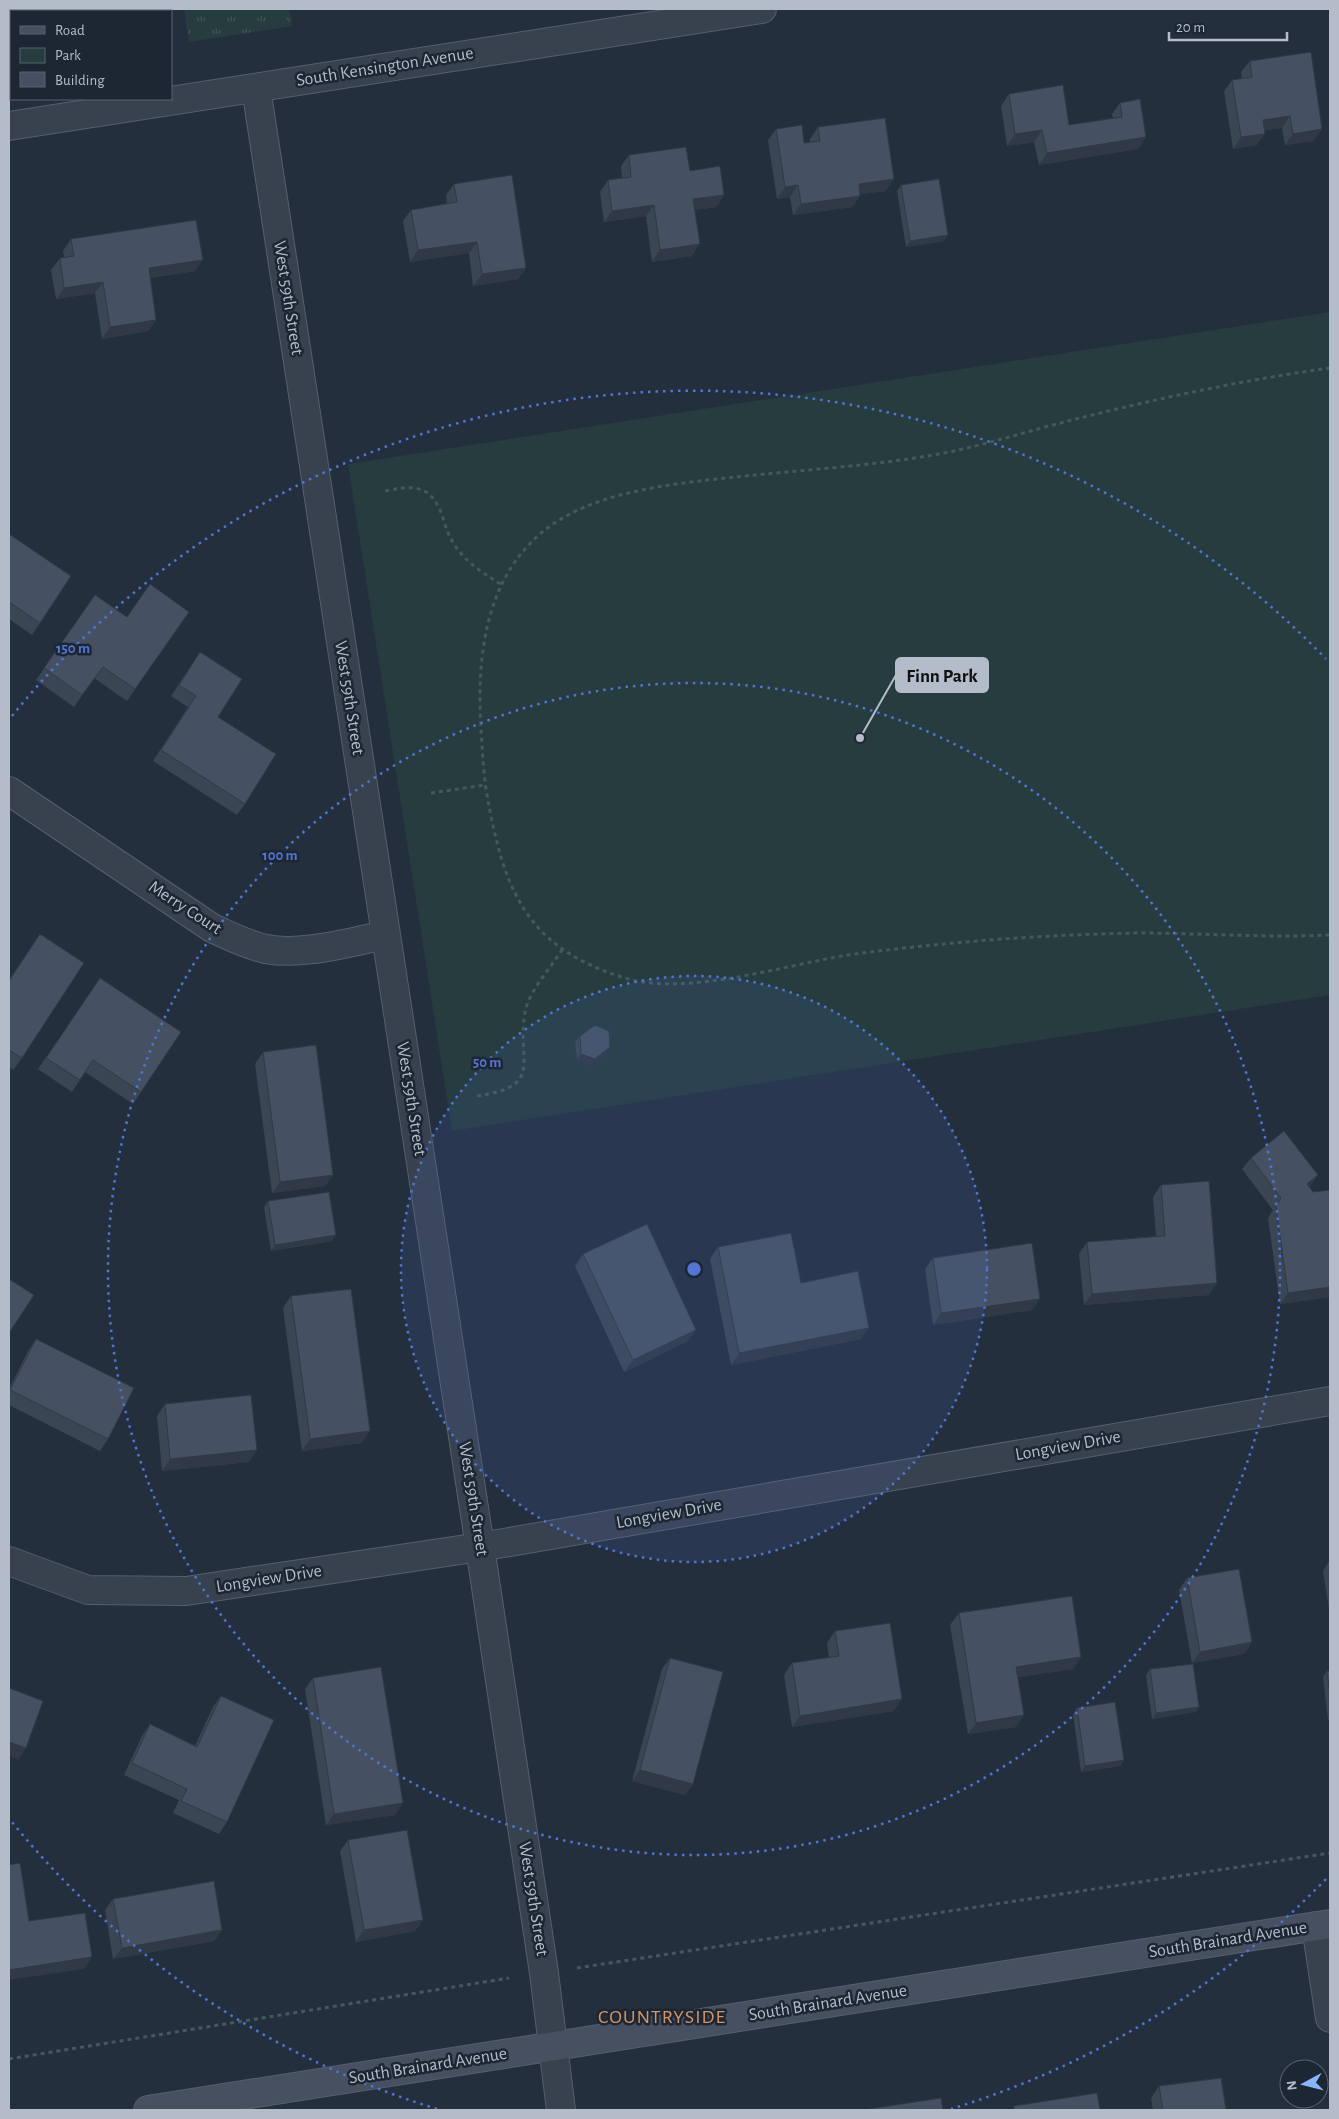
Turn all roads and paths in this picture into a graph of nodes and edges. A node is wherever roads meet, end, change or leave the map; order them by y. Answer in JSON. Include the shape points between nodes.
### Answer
{"nodes":[{"id":1,"x":762,"y":9,"type":"edge"},
{"id":2,"x":256,"y":88,"type":"junction"},
{"id":3,"x":9,"y":126,"type":"edge"},
{"id":4,"x":1330,"y":368,"type":"edge"},
{"id":5,"x":385,"y":491,"type":"dead end"},
{"id":6,"x":502,"y":585,"type":"junction"},
{"id":7,"x":485,"y":785,"type":"junction"},
{"id":8,"x":9,"y":791,"type":"edge"},
{"id":9,"x":431,"y":792,"type":"dead end"},
{"id":10,"x":386,"y":935,"type":"junction"},
{"id":11,"x":1330,"y":936,"type":"edge"},
{"id":12,"x":562,"y":950,"type":"junction"},
{"id":13,"x":477,"y":1096,"type":"dead end"},
{"id":14,"x":1330,"y":1401,"type":"edge"},
{"id":15,"x":480,"y":1547,"type":"junction"},
{"id":16,"x":9,"y":1561,"type":"edge"},
{"id":17,"x":1330,"y":1853,"type":"edge"},
{"id":18,"x":1323,"y":1925,"type":"edge"},
{"id":19,"x":544,"y":1973,"type":"junction"},
{"id":20,"x":1330,"y":2018,"type":"edge"},
{"id":21,"x":552,"y":2046,"type":"junction"},
{"id":22,"x":9,"y":2059,"type":"edge"},
{"id":23,"x":148,"y":2110,"type":"edge"},
{"id":24,"x":561,"y":2110,"type":"edge"}],
"edges":[{"from":1,"to":2,"type":"street","name":"South Kensington Avenue"},
{"from":2,"to":3,"type":"street","name":"South Kensington Avenue"},
{"from":2,"to":10,"type":"street","name":"West 59th Street"},
{"from":4,"to":6,"type":"path","via":[[1154,401],[936,455],[679,483],[608,499],[579,510],[539,534],[512,565]]},
{"from":5,"to":6,"type":"path","via":[[405,487],[426,491],[440,510],[450,538],[459,551],[472,566]]},
{"from":6,"to":7,"type":"path","via":[[492,606],[481,667],[479,703]]},
{"from":7,"to":9,"type":"path"},
{"from":7,"to":12,"type":"path","via":[[502,862],[512,886],[537,928]]},
{"from":8,"to":10,"type":"street","name":"Merry Court","via":[[212,928],[239,941],[267,949],[296,951]]},
{"from":10,"to":15,"type":"street","name":"West 59th Street"},
{"from":11,"to":12,"type":"path","via":[[1139,933],[1000,939],[851,955],[685,984],[630,980]]},
{"from":12,"to":13,"type":"path","via":[[525,1012],[524,1063],[516,1085],[499,1093]]},
{"from":14,"to":15,"type":"street","name":"Longview Drive"},
{"from":15,"to":16,"type":"street","name":"Longview Drive","via":[[186,1591],[88,1590]]},
{"from":15,"to":19,"type":"street","name":"West 59th Street"},
{"from":17,"to":19,"type":"path"},
{"from":18,"to":20,"type":"street"},
{"from":18,"to":21,"type":"street","name":"South Brainard Avenue"},
{"from":19,"to":21,"type":"street","name":"West 59th Street"},
{"from":19,"to":22,"type":"path"},
{"from":21,"to":23,"type":"street","name":"South Brainard Avenue"},
{"from":21,"to":24,"type":"street","name":"West 59th Street"}]}
